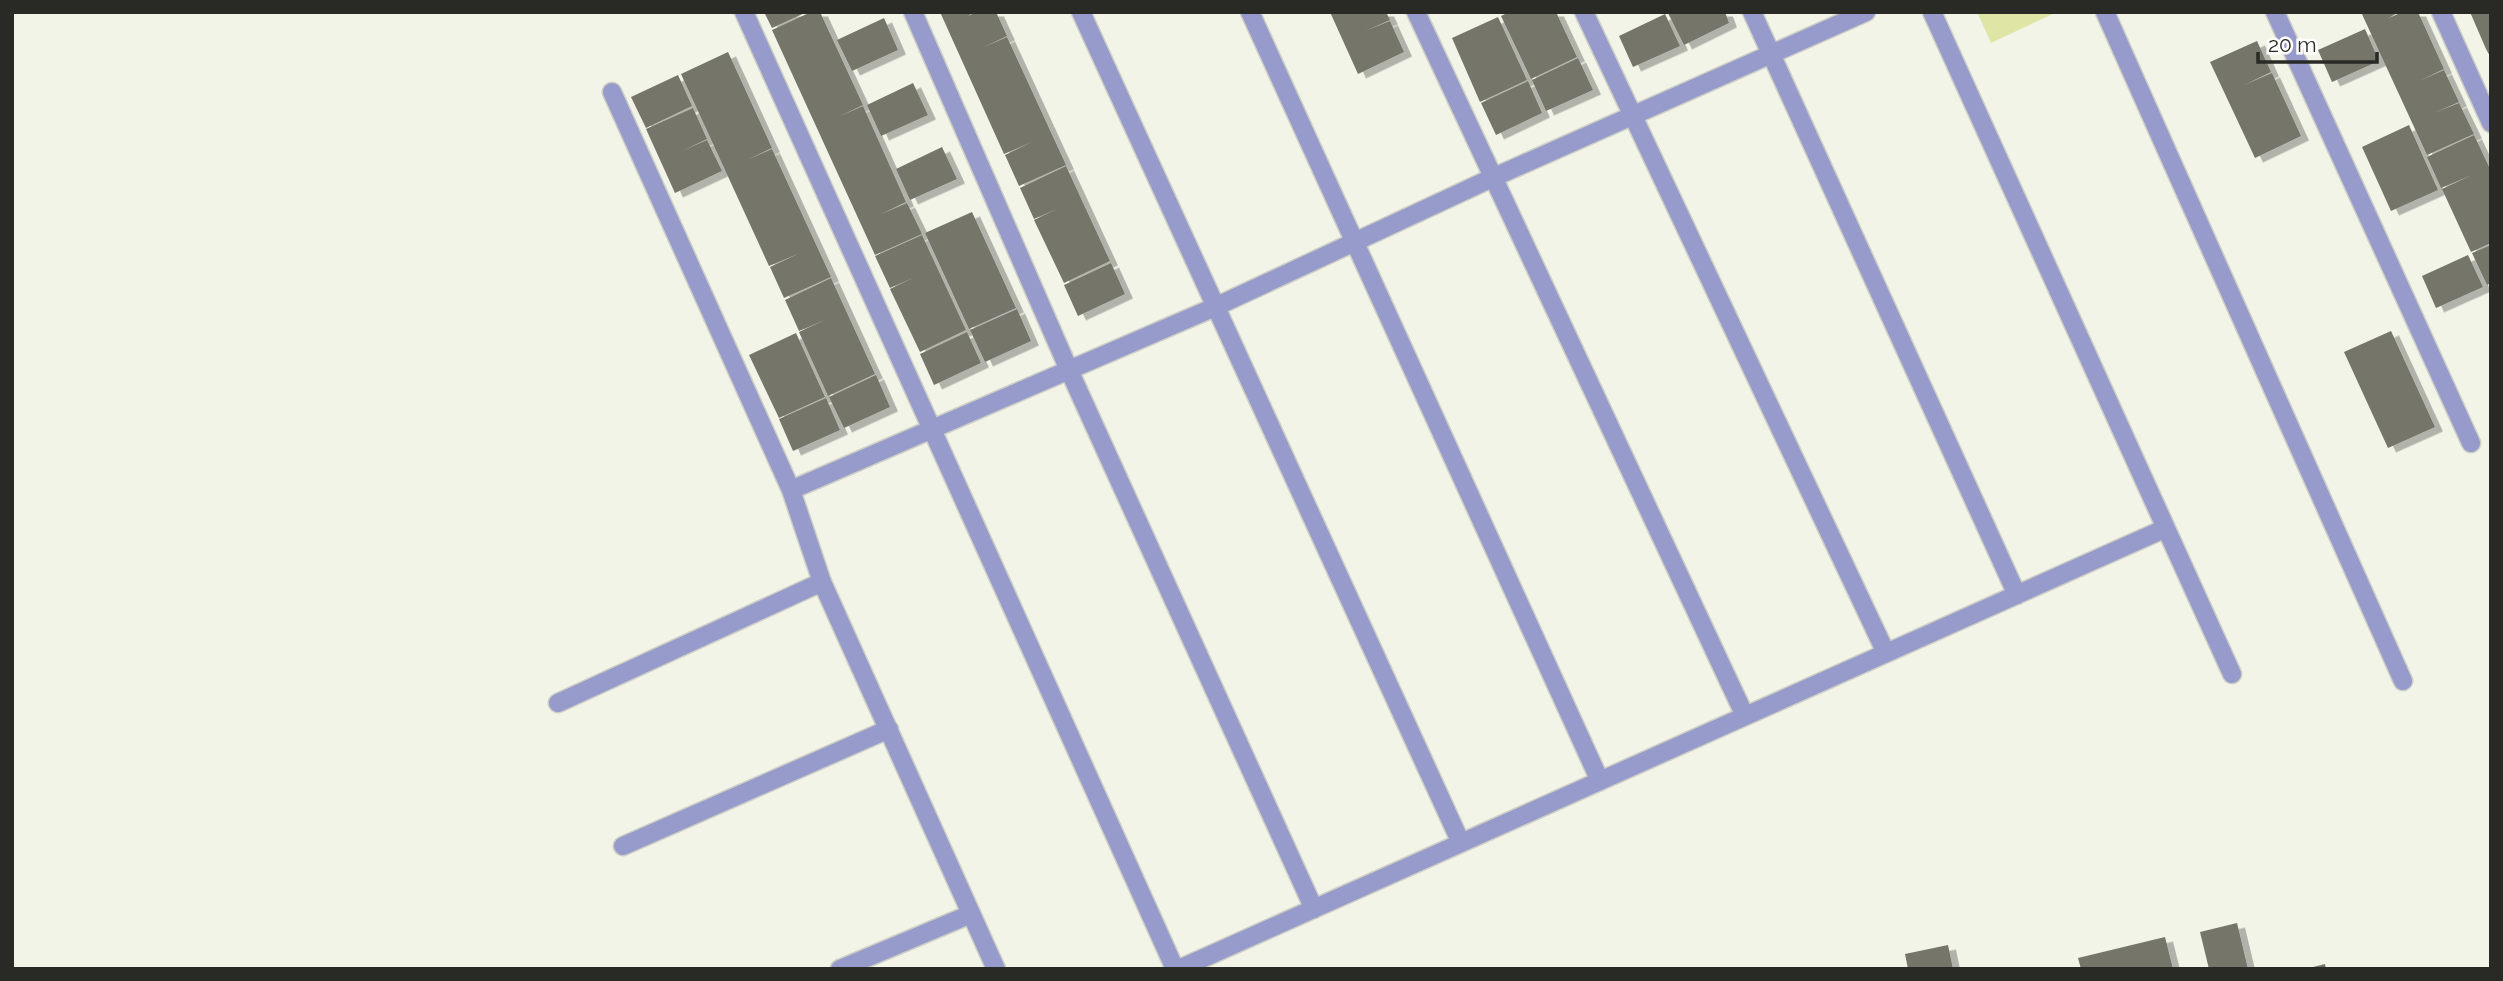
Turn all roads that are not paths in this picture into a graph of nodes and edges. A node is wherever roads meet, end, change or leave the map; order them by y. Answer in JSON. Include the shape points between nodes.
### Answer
{"nodes":[{"id":1,"x":744,"y":12,"type":"edge"},
{"id":2,"x":913,"y":12,"type":"edge"},
{"id":3,"x":1081,"y":12,"type":"edge"},
{"id":4,"x":1250,"y":12,"type":"edge"},
{"id":5,"x":1416,"y":12,"type":"edge"},
{"id":6,"x":1584,"y":12,"type":"edge"},
{"id":7,"x":1752,"y":12,"type":"edge"},
{"id":8,"x":1866,"y":12,"type":"edge"},
{"id":9,"x":1931,"y":12,"type":"edge"},
{"id":10,"x":2105,"y":12,"type":"edge"},
{"id":11,"x":2275,"y":12,"type":"edge"},
{"id":12,"x":2441,"y":12,"type":"edge"},
{"id":13,"x":1772,"y":55,"type":"junction"},
{"id":14,"x":612,"y":92,"type":"dead end"},
{"id":15,"x":1632,"y":116,"type":"junction"},
{"id":16,"x":2491,"y":123,"type":"edge"},
{"id":17,"x":1492,"y":178,"type":"junction"},
{"id":18,"x":1355,"y":242,"type":"junction"},
{"id":19,"x":1214,"y":307,"type":"junction"},
{"id":20,"x":1069,"y":370,"type":"junction"},
{"id":21,"x":933,"y":428,"type":"junction"},
{"id":22,"x":2471,"y":443,"type":"dead end"},
{"id":23,"x":791,"y":490,"type":"junction"},
{"id":24,"x":2164,"y":529,"type":"junction"},
{"id":25,"x":822,"y":582,"type":"junction"},
{"id":26,"x":2017,"y":595,"type":"junction"},
{"id":27,"x":1886,"y":653,"type":"junction"},
{"id":28,"x":2232,"y":674,"type":"dead end"},
{"id":29,"x":2403,"y":681,"type":"dead end"},
{"id":30,"x":558,"y":703,"type":"dead end"},
{"id":31,"x":1745,"y":716,"type":"junction"},
{"id":32,"x":889,"y":729,"type":"junction"},
{"id":33,"x":1600,"y":781,"type":"junction"},
{"id":34,"x":1461,"y":843,"type":"junction"},
{"id":35,"x":623,"y":846,"type":"dead end"},
{"id":36,"x":1314,"y":909,"type":"junction"},
{"id":37,"x":971,"y":914,"type":"junction"},
{"id":38,"x":840,"y":969,"type":"edge"},
{"id":39,"x":996,"y":969,"type":"edge"},
{"id":40,"x":1177,"y":969,"type":"edge"}],
"edges":[{"from":1,"to":21,"type":"street"},
{"from":2,"to":20,"type":"street"},
{"from":3,"to":19,"type":"street"},
{"from":4,"to":18,"type":"street"},
{"from":5,"to":17,"type":"street"},
{"from":6,"to":15,"type":"street"},
{"from":7,"to":13,"type":"street"},
{"from":8,"to":13,"type":"street"},
{"from":9,"to":24,"type":"street"},
{"from":10,"to":29,"type":"street"},
{"from":11,"to":22,"type":"street"},
{"from":12,"to":16,"type":"street"},
{"from":13,"to":15,"type":"street"},
{"from":13,"to":26,"type":"street"},
{"from":14,"to":23,"type":"street"},
{"from":15,"to":17,"type":"street"},
{"from":15,"to":27,"type":"street"},
{"from":17,"to":18,"type":"street"},
{"from":17,"to":31,"type":"street"},
{"from":18,"to":19,"type":"street"},
{"from":18,"to":33,"type":"street"},
{"from":19,"to":20,"type":"street"},
{"from":19,"to":34,"type":"street"},
{"from":20,"to":21,"type":"street"},
{"from":20,"to":36,"type":"street"},
{"from":21,"to":23,"type":"street"},
{"from":21,"to":40,"type":"street"},
{"from":23,"to":25,"type":"street"},
{"from":24,"to":26,"type":"street"},
{"from":24,"to":28,"type":"street"},
{"from":25,"to":30,"type":"street"},
{"from":25,"to":32,"type":"street"},
{"from":26,"to":27,"type":"street"},
{"from":27,"to":31,"type":"street"},
{"from":31,"to":33,"type":"street"},
{"from":32,"to":35,"type":"street"},
{"from":32,"to":37,"type":"street"},
{"from":33,"to":34,"type":"street"},
{"from":34,"to":36,"type":"street"},
{"from":36,"to":40,"type":"street"},
{"from":37,"to":38,"type":"street"},
{"from":37,"to":39,"type":"street"}]}
